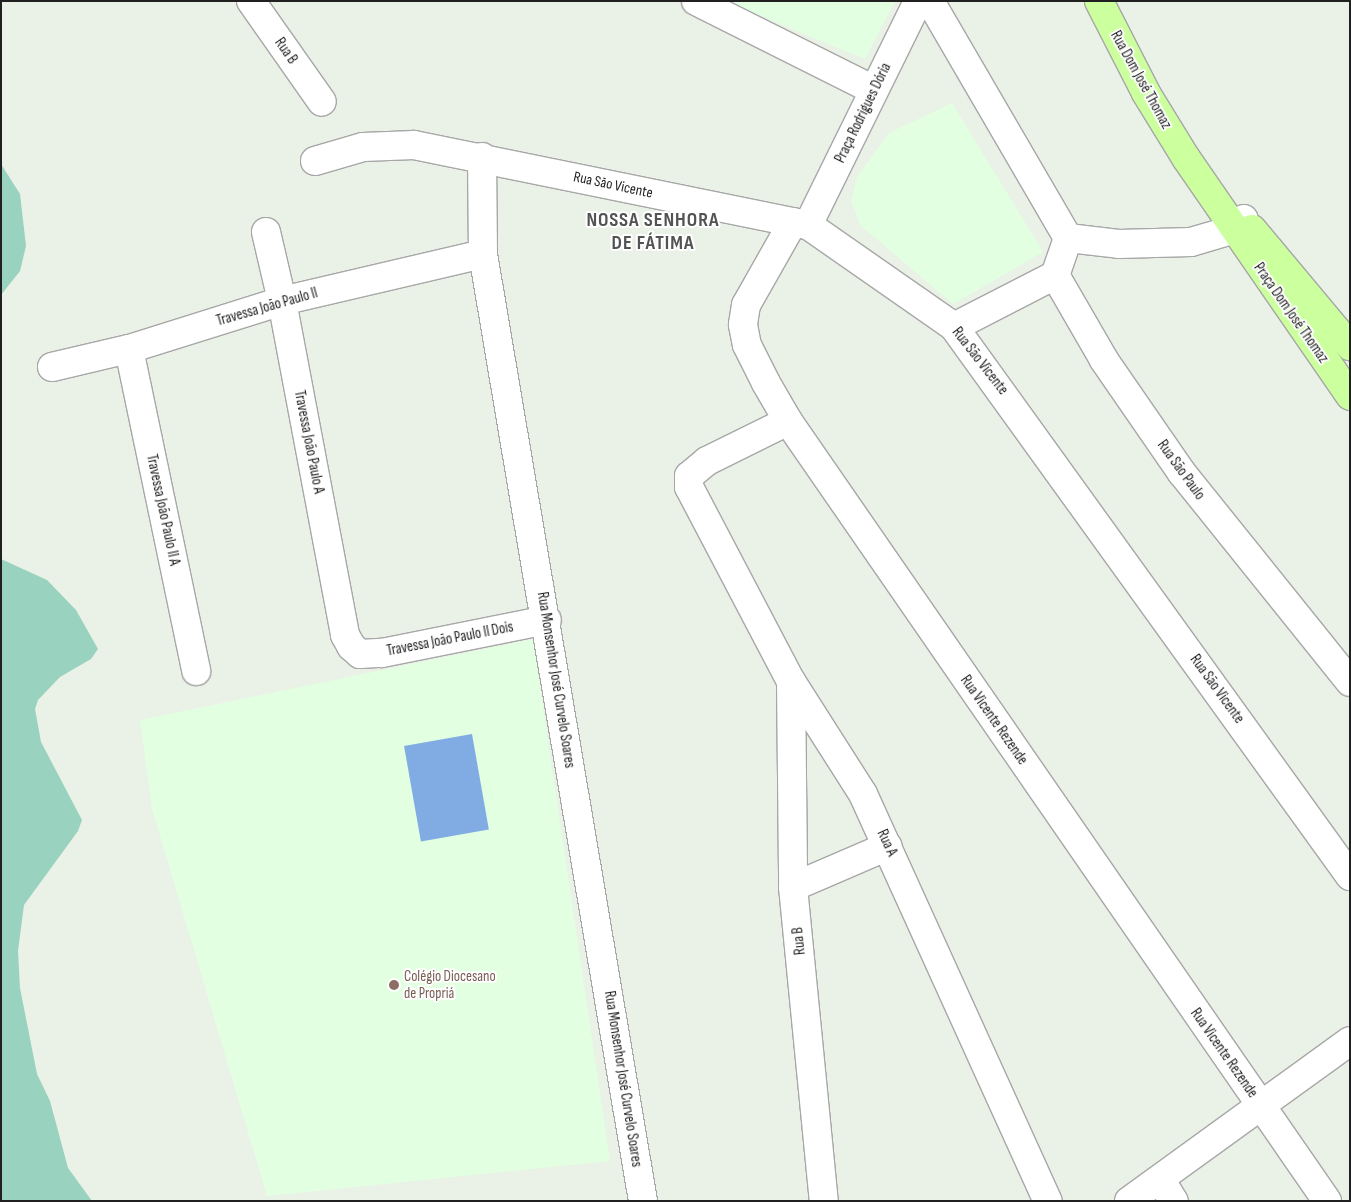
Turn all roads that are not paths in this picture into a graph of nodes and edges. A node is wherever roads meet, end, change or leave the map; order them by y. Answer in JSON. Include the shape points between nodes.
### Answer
{"nodes":[{"id":1,"x":250,"y":1,"type":"edge"},
{"id":2,"x":696,"y":1,"type":"edge"},
{"id":3,"x":918,"y":1,"type":"edge"},
{"id":4,"x":930,"y":1,"type":"edge"},
{"id":5,"x":1099,"y":1,"type":"edge"},
{"id":6,"x":874,"y":90,"type":"junction"},
{"id":7,"x":322,"y":102,"type":"dead end"},
{"id":8,"x":482,"y":157,"type":"junction"},
{"id":9,"x":315,"y":161,"type":"dead end"},
{"id":10,"x":800,"y":223,"type":"junction"},
{"id":11,"x":1238,"y":225,"type":"junction"},
{"id":12,"x":266,"y":232,"type":"dead end"},
{"id":13,"x":1068,"y":238,"type":"junction"},
{"id":14,"x":483,"y":254,"type":"junction"},
{"id":15,"x":1055,"y":275,"type":"junction"},
{"id":16,"x":282,"y":301,"type":"junction"},
{"id":17,"x":954,"y":327,"type":"junction"},
{"id":18,"x":1350,"y":346,"type":"edge"},
{"id":19,"x":129,"y":349,"type":"junction"},
{"id":20,"x":52,"y":368,"type":"dead end"},
{"id":21,"x":1350,"y":396,"type":"edge"},
{"id":22,"x":788,"y":420,"type":"junction"},
{"id":23,"x":547,"y":620,"type":"junction"},
{"id":24,"x":354,"y":650,"type":"joint"},
{"id":25,"x":196,"y":671,"type":"dead end"},
{"id":26,"x":791,"y":681,"type":"junction"},
{"id":27,"x":1350,"y":682,"type":"edge"},
{"id":28,"x":888,"y":846,"type":"junction"},
{"id":29,"x":1350,"y":876,"type":"edge"},
{"id":30,"x":793,"y":888,"type":"junction"},
{"id":31,"x":1350,"y":1042,"type":"edge"},
{"id":32,"x":1261,"y":1106,"type":"junction"},
{"id":33,"x":1167,"y":1190,"type":"edge"},
{"id":34,"x":643,"y":1201,"type":"edge"},
{"id":35,"x":824,"y":1201,"type":"edge"},
{"id":36,"x":1048,"y":1201,"type":"edge"},
{"id":37,"x":1129,"y":1201,"type":"edge"},
{"id":38,"x":1327,"y":1201,"type":"edge"}],
"edges":[{"from":1,"to":7,"type":"street","name":"Rua B"},
{"from":2,"to":6,"type":"street"},
{"from":3,"to":6,"type":"street","name":"Praça Rodrigues Dória"},
{"from":4,"to":13,"type":"street"},
{"from":5,"to":11,"type":"main road","name":"Rua Dom José Thomaz","via":[[1146,93],[1186,158]]},
{"from":6,"to":10,"type":"street","name":"Praça Rodrigues Dória"},
{"from":8,"to":9,"type":"street","name":"Rua São Vicente","via":[[414,145],[363,148]]},
{"from":8,"to":10,"type":"street","name":"Rua São Vicente"},
{"from":8,"to":14,"type":"street","name":"Rua Monsenhor José Curvelo Soares"},
{"from":10,"to":17,"type":"street","name":"Rua São Vicente"},
{"from":10,"to":22,"type":"street","name":"Rua Vicente Rezende","via":[[746,305],[743,325],[747,344]]},
{"from":11,"to":13,"type":"street","via":[[1204,240],[1162,244],[1118,244]]},
{"from":11,"to":18,"type":"main road","name":"Praça Dom José Thomaz"},
{"from":11,"to":21,"type":"main road","name":"Praça Dom José Thomaz"},
{"from":12,"to":16,"type":"street","name":"Travessa João Paulo A"},
{"from":13,"to":15,"type":"street"},
{"from":14,"to":16,"type":"street","name":"Travessa João Paulo II"},
{"from":14,"to":23,"type":"street","name":"Rua Monsenhor José Curvelo Soares"},
{"from":15,"to":17,"type":"street"},
{"from":15,"to":27,"type":"street","name":"Rua São Paulo","via":[[1104,360],[1182,473]]},
{"from":16,"to":19,"type":"street","name":"Travessa João Paulo II"},
{"from":16,"to":24,"type":"street","name":"Travessa João Paulo A","via":[[345,635]]},
{"from":17,"to":29,"type":"street","name":"Rua São Vicente"},
{"from":19,"to":20,"type":"street","name":"Travessa João Paulo II"},
{"from":19,"to":25,"type":"street","name":"Travessa João Paulo II A"},
{"from":22,"to":26,"type":"street","name":"Rua A","via":[[695,469],[689,476],[689,487]]},
{"from":22,"to":32,"type":"street","name":"Rua Vicente Rezende"},
{"from":23,"to":24,"type":"street","name":"Travessa João Paulo II Dois","via":[[382,654],[360,654]]},
{"from":23,"to":34,"type":"street","name":"Rua Monsenhor José Curvelo Soares"},
{"from":26,"to":28,"type":"street","name":"Rua A","via":[[844,759]]},
{"from":26,"to":30,"type":"street","name":"Rua B"},
{"from":28,"to":30,"type":"street"},
{"from":28,"to":36,"type":"street","name":"Rua A"},
{"from":30,"to":35,"type":"street","name":"Rua B"},
{"from":31,"to":32,"type":"street"},
{"from":32,"to":33,"type":"street"},
{"from":32,"to":38,"type":"street","name":"Rua Vicente Rezende"},
{"from":33,"to":37,"type":"street"}]}
